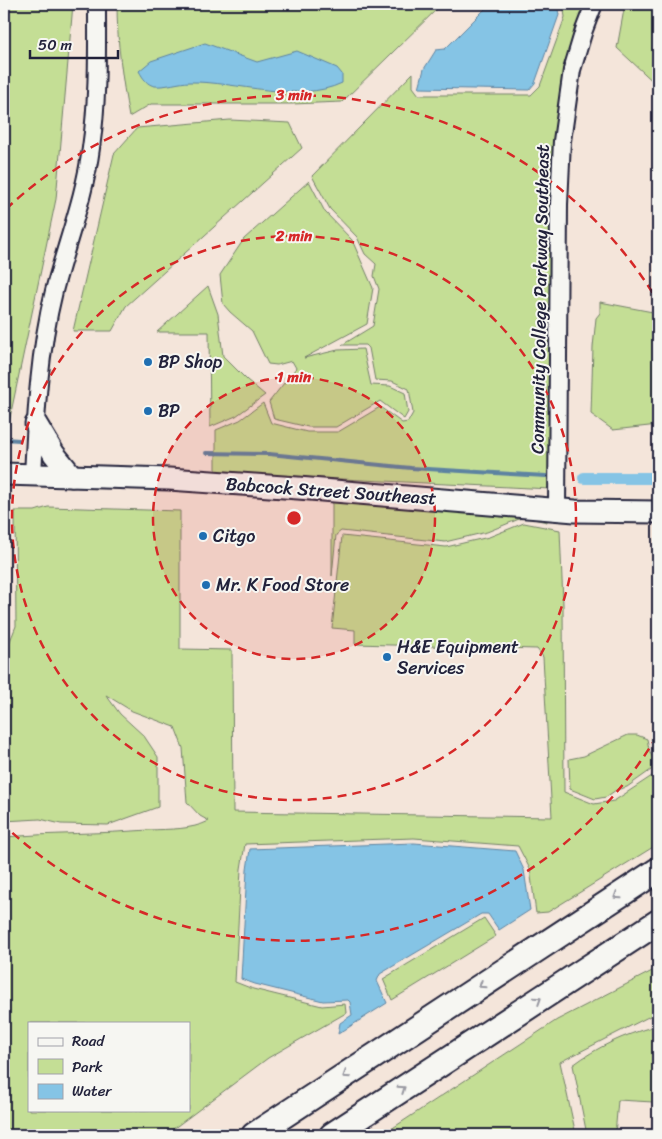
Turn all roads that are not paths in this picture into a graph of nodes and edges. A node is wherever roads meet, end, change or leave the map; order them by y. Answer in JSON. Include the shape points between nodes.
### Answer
{"nodes":[{"id":1,"x":97,"y":4,"type":"edge"},
{"id":2,"x":594,"y":4,"type":"edge"},
{"id":3,"x":36,"y":424,"type":"junction"},
{"id":4,"x":4,"y":474,"type":"edge"},
{"id":5,"x":33,"y":476,"type":"junction"},
{"id":6,"x":72,"y":476,"type":"junction"},
{"id":7,"x":557,"y":509,"type":"junction"},
{"id":8,"x":658,"y":512,"type":"edge"},
{"id":9,"x":658,"y":870,"type":"edge"},
{"id":10,"x":658,"y":922,"type":"edge"},
{"id":11,"x":254,"y":1135,"type":"edge"},
{"id":12,"x":332,"y":1135,"type":"edge"}],
"edges":[{"from":1,"to":3,"type":"street","via":[[97,94],[91,149],[54,291],[36,402]]},
{"from":2,"to":7,"type":"street","name":"Community College Parkway Southeast","via":[[572,70],[562,141]]},
{"from":3,"to":5,"type":"street"},
{"from":3,"to":6,"type":"main road"},
{"from":4,"to":5,"type":"main road","name":"Babcock Street Southeast"},
{"from":5,"to":6,"type":"main road","name":"Babcock Street Southeast"},
{"from":6,"to":7,"type":"main road","name":"Babcock Street Southeast","via":[[248,484]]},
{"from":7,"to":8,"type":"main road","name":"Babcock Street Southeast"},
{"from":9,"to":11,"type":"highway","one_way":true},
{"from":12,"to":10,"type":"highway","one_way":true}]}
